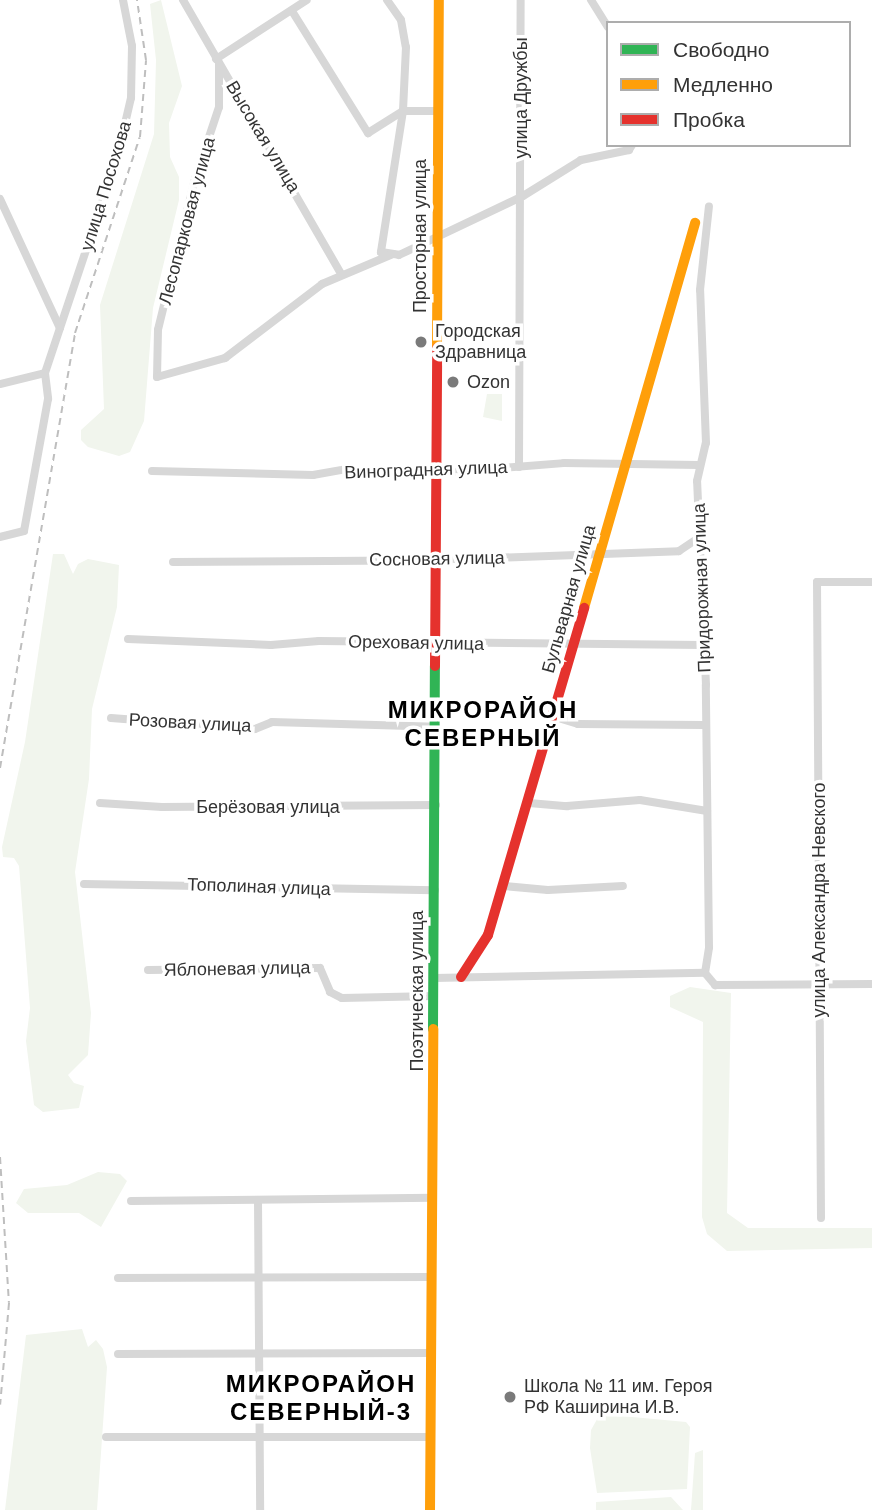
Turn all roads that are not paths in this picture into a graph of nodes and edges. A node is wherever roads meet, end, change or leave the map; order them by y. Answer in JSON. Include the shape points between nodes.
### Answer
{"nodes":[{"id":1,"x":123,"y":0,"type":"edge"},
{"id":2,"x":183,"y":0,"type":"edge"},
{"id":3,"x":307,"y":0,"type":"edge"},
{"id":4,"x":387,"y":0,"type":"edge"},
{"id":5,"x":439,"y":0,"type":"edge"},
{"id":6,"x":522,"y":0,"type":"edge"},
{"id":7,"x":591,"y":0,"type":"edge"},
{"id":8,"x":292,"y":11,"type":"junction"},
{"id":9,"x":606,"y":24,"type":"edge"},
{"id":10,"x":218,"y":62,"type":"junction"},
{"id":11,"x":403,"y":111,"type":"junction"},
{"id":12,"x":439,"y":111,"type":"junction"},
{"id":13,"x":631,"y":148,"type":"edge"},
{"id":14,"x":523,"y":196,"type":"junction"},
{"id":15,"x":0,"y":199,"type":"edge"},
{"id":16,"x":709,"y":206,"type":"dead end"},
{"id":17,"x":695,"y":223,"type":"dead end"},
{"id":18,"x":436,"y":237,"type":"junction"},
{"id":19,"x":393,"y":254,"type":"junction"},
{"id":20,"x":341,"y":274,"type":"junction"},
{"id":21,"x":60,"y":328,"type":"junction"},
{"id":22,"x":45,"y":373,"type":"junction"},
{"id":23,"x":0,"y":384,"type":"edge"},
{"id":24,"x":628,"y":464,"type":"junction"},
{"id":25,"x":699,"y":464,"type":"junction"},
{"id":26,"x":519,"y":467,"type":"junction"},
{"id":27,"x":152,"y":471,"type":"dead end"},
{"id":28,"x":438,"y":473,"type":"junction"},
{"id":29,"x":0,"y":537,"type":"edge"},
{"id":30,"x":697,"y":539,"type":"junction"},
{"id":31,"x":599,"y":554,"type":"junction"},
{"id":32,"x":438,"y":560,"type":"junction"},
{"id":33,"x":173,"y":562,"type":"dead end"},
{"id":34,"x":872,"y":582,"type":"edge"},
{"id":35,"x":128,"y":639,"type":"dead end"},
{"id":36,"x":437,"y":643,"type":"junction"},
{"id":37,"x":572,"y":643,"type":"junction"},
{"id":38,"x":703,"y":645,"type":"junction"},
{"id":39,"x":555,"y":717,"type":"junction"},
{"id":40,"x":111,"y":718,"type":"dead end"},
{"id":41,"x":703,"y":724,"type":"junction"},
{"id":42,"x":436,"y":727,"type":"junction"},
{"id":43,"x":100,"y":803,"type":"dead end"},
{"id":44,"x":529,"y":803,"type":"junction"},
{"id":45,"x":436,"y":805,"type":"junction"},
{"id":46,"x":707,"y":811,"type":"junction"},
{"id":47,"x":84,"y":884,"type":"dead end"},
{"id":48,"x":504,"y":886,"type":"junction"},
{"id":49,"x":623,"y":886,"type":"dead end"},
{"id":50,"x":435,"y":890,"type":"junction"},
{"id":51,"x":148,"y":970,"type":"dead end"},
{"id":52,"x":705,"y":973,"type":"junction"},
{"id":53,"x":461,"y":977,"type":"junction"},
{"id":54,"x":434,"y":978,"type":"junction"},
{"id":55,"x":872,"y":984,"type":"edge"},
{"id":56,"x":820,"y":985,"type":"junction"},
{"id":57,"x":434,"y":996,"type":"junction"},
{"id":58,"x":433,"y":1198,"type":"junction"},
{"id":59,"x":258,"y":1200,"type":"junction"},
{"id":60,"x":131,"y":1201,"type":"dead end"},
{"id":61,"x":821,"y":1218,"type":"dead end"},
{"id":62,"x":258,"y":1277,"type":"junction"},
{"id":63,"x":432,"y":1277,"type":"junction"},
{"id":64,"x":118,"y":1278,"type":"dead end"},
{"id":65,"x":432,"y":1353,"type":"junction"},
{"id":66,"x":118,"y":1354,"type":"dead end"},
{"id":67,"x":259,"y":1355,"type":"junction"},
{"id":68,"x":106,"y":1437,"type":"dead end"},
{"id":69,"x":431,"y":1437,"type":"junction"},
{"id":70,"x":260,"y":1438,"type":"junction"},
{"id":71,"x":260,"y":1510,"type":"edge"},
{"id":72,"x":430,"y":1510,"type":"edge"}],
"edges":[{"from":1,"to":21,"type":"street","name":"улица Посохова","via":[[132,46],[131,98],[124,136]]},
{"from":2,"to":10,"type":"street","name":"Высокая улица"},
{"from":3,"to":8,"type":"street"},
{"from":4,"to":11,"type":"street","via":[[401,20],[406,47]]},
{"from":5,"to":12,"type":"street","name":"Просторная улица"},
{"from":6,"to":14,"type":"street","name":"улица Дружбы"},
{"from":7,"to":9,"type":"street"},
{"from":8,"to":10,"type":"street"},
{"from":8,"to":11,"type":"street","via":[[368,133]]},
{"from":10,"to":20,"type":"street","name":"Высокая улица"},
{"from":10,"to":20,"type":"street","name":"Лесопарковая улица","via":[[219,107],[195,179],[158,330],[157,377],[240,350],[321,284]]},
{"from":11,"to":12,"type":"street"},
{"from":11,"to":19,"type":"street","via":[[381,252]]},
{"from":12,"to":18,"type":"street","name":"Просторная улица"},
{"from":13,"to":14,"type":"street","via":[[581,160]]},
{"from":14,"to":18,"type":"street"},
{"from":14,"to":26,"type":"street","name":"улица Дружбы"},
{"from":15,"to":21,"type":"street"},
{"from":16,"to":25,"type":"street","name":"Придорожная улица","via":[[700,290],[706,443]]},
{"from":17,"to":24,"type":"street","name":"Бульварная улица"},
{"from":18,"to":19,"type":"street"},
{"from":18,"to":28,"type":"street","name":"Просторная улица"},
{"from":19,"to":20,"type":"street","via":[[354,274]]},
{"from":21,"to":22,"type":"street","name":"улица Посохова"},
{"from":22,"to":23,"type":"street"},
{"from":22,"to":29,"type":"street","via":[[48,399],[24,531]]},
{"from":24,"to":25,"type":"street","name":"Виноградная улица"},
{"from":24,"to":26,"type":"street","name":"Виноградная улица"},
{"from":24,"to":31,"type":"street","name":"Бульварная улица"},
{"from":25,"to":30,"type":"street","name":"Придорожная улица"},
{"from":26,"to":28,"type":"street","name":"Виноградная улица"},
{"from":27,"to":28,"type":"street","name":"Виноградная улица"},
{"from":28,"to":32,"type":"street","name":"Поэтическая улица"},
{"from":30,"to":31,"type":"street","name":"Сосновая улица","via":[[679,551]]},
{"from":30,"to":38,"type":"street","name":"Придорожная улица"},
{"from":31,"to":32,"type":"street","name":"Сосновая улица"},
{"from":31,"to":37,"type":"street","name":"Бульварная улица"},
{"from":32,"to":33,"type":"street","name":"Сосновая улица"},
{"from":32,"to":36,"type":"street","name":"Поэтическая улица"},
{"from":34,"to":56,"type":"street","name":"улица Александра Невского","via":[[817,582]]},
{"from":35,"to":36,"type":"street","name":"Ореховая улица","via":[[271,645]]},
{"from":36,"to":37,"type":"street","name":"Ореховая улица"},
{"from":36,"to":42,"type":"street","name":"Поэтическая улица"},
{"from":37,"to":38,"type":"street","name":"Ореховая улица"},
{"from":37,"to":39,"type":"street","name":"Бульварная улица"},
{"from":38,"to":41,"type":"street","name":"Придорожная улица"},
{"from":39,"to":41,"type":"street","via":[[578,724]]},
{"from":39,"to":44,"type":"street","name":"Бульварная улица"},
{"from":40,"to":42,"type":"street","name":"Розовая улица","via":[[255,729],[272,722]]},
{"from":41,"to":46,"type":"street","name":"Придорожная улица"},
{"from":42,"to":45,"type":"street","name":"Поэтическая улица"},
{"from":43,"to":45,"type":"street","name":"Берёзовая улица","via":[[162,807]]},
{"from":44,"to":46,"type":"street","via":[[567,806],[640,800]]},
{"from":44,"to":48,"type":"street","name":"Бульварная улица"},
{"from":45,"to":50,"type":"street","name":"Поэтическая улица"},
{"from":46,"to":52,"type":"street","name":"Придорожная улица","via":[[709,947]]},
{"from":47,"to":50,"type":"street","name":"Тополиная улица"},
{"from":48,"to":49,"type":"street","via":[[548,890]]},
{"from":48,"to":53,"type":"street","name":"Бульварная улица","via":[[488,934]]},
{"from":50,"to":54,"type":"street","name":"Поэтическая улица"},
{"from":51,"to":57,"type":"street","name":"Яблоневая улица","via":[[320,968],[330,992],[342,998]]},
{"from":52,"to":53,"type":"street"},
{"from":52,"to":56,"type":"street","via":[[715,985]]},
{"from":53,"to":54,"type":"street"},
{"from":54,"to":57,"type":"street","name":"Поэтическая улица"},
{"from":55,"to":56,"type":"street"},
{"from":56,"to":61,"type":"street","name":"улица Александра Невского"},
{"from":57,"to":58,"type":"street","name":"Поэтическая улица"},
{"from":58,"to":59,"type":"street"},
{"from":58,"to":63,"type":"street","name":"Поэтическая улица"},
{"from":59,"to":60,"type":"street"},
{"from":59,"to":62,"type":"street"},
{"from":62,"to":63,"type":"street"},
{"from":62,"to":64,"type":"street"},
{"from":62,"to":67,"type":"street"},
{"from":63,"to":65,"type":"street","name":"Поэтическая улица"},
{"from":65,"to":67,"type":"street"},
{"from":65,"to":69,"type":"street","name":"Поэтическая улица"},
{"from":66,"to":67,"type":"street"},
{"from":67,"to":70,"type":"street"},
{"from":68,"to":70,"type":"street"},
{"from":69,"to":70,"type":"street"},
{"from":69,"to":72,"type":"street","name":"Поэтическая улица"},
{"from":70,"to":71,"type":"street"}]}
